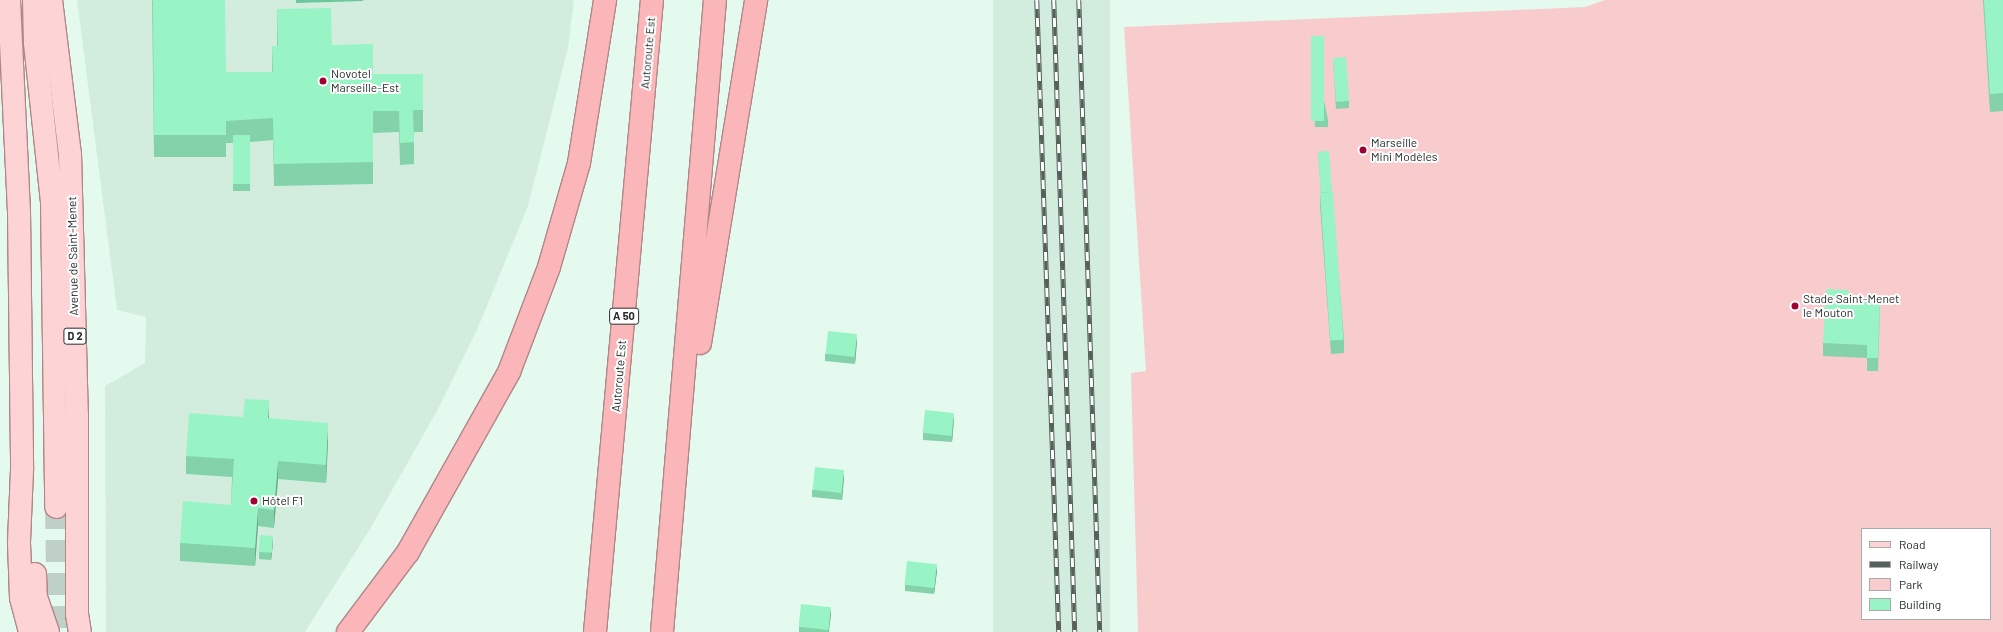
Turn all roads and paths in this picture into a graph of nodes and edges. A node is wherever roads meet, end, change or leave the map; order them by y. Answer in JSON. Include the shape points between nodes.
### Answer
{"nodes":[{"id":1,"x":9,"y":0,"type":"edge"},
{"id":2,"x":34,"y":0,"type":"edge"},
{"id":3,"x":51,"y":0,"type":"edge"},
{"id":4,"x":605,"y":0,"type":"edge"},
{"id":5,"x":652,"y":0,"type":"edge"},
{"id":6,"x":715,"y":0,"type":"edge"},
{"id":7,"x":756,"y":0,"type":"edge"},
{"id":8,"x":22,"y":470,"type":"junction"},
{"id":9,"x":674,"y":506,"type":"junction"},
{"id":10,"x":56,"y":507,"type":"tunnel mouth"},
{"id":11,"x":30,"y":632,"type":"edge"},
{"id":12,"x":48,"y":632,"type":"edge"},
{"id":13,"x":80,"y":632,"type":"edge"},
{"id":14,"x":348,"y":632,"type":"edge"},
{"id":15,"x":595,"y":632,"type":"edge"},
{"id":16,"x":662,"y":632,"type":"edge"}],
"edges":[{"from":1,"to":8,"type":"main road","via":[[20,212]]},
{"from":2,"to":10,"type":"main road","via":[[35,43],[52,202]]},
{"from":3,"to":13,"type":"main road","name":"Avenue de Saint-Menet","number":"D 2","via":[[70,154],[77,415],[77,614]]},
{"from":4,"to":14,"type":"highway","via":[[579,163],[549,267],[508,372],[408,552]]},
{"from":5,"to":15,"type":"highway","name":"Autoroute Est","number":"A 50"},
{"from":6,"to":9,"type":"highway"},
{"from":7,"to":9,"type":"highway"},
{"from":8,"to":11,"type":"main road","via":[[18,543],[21,598]]},
{"from":8,"to":12,"type":"main road","via":[[33,544],[36,597]]},
{"from":9,"to":16,"type":"highway"}]}
